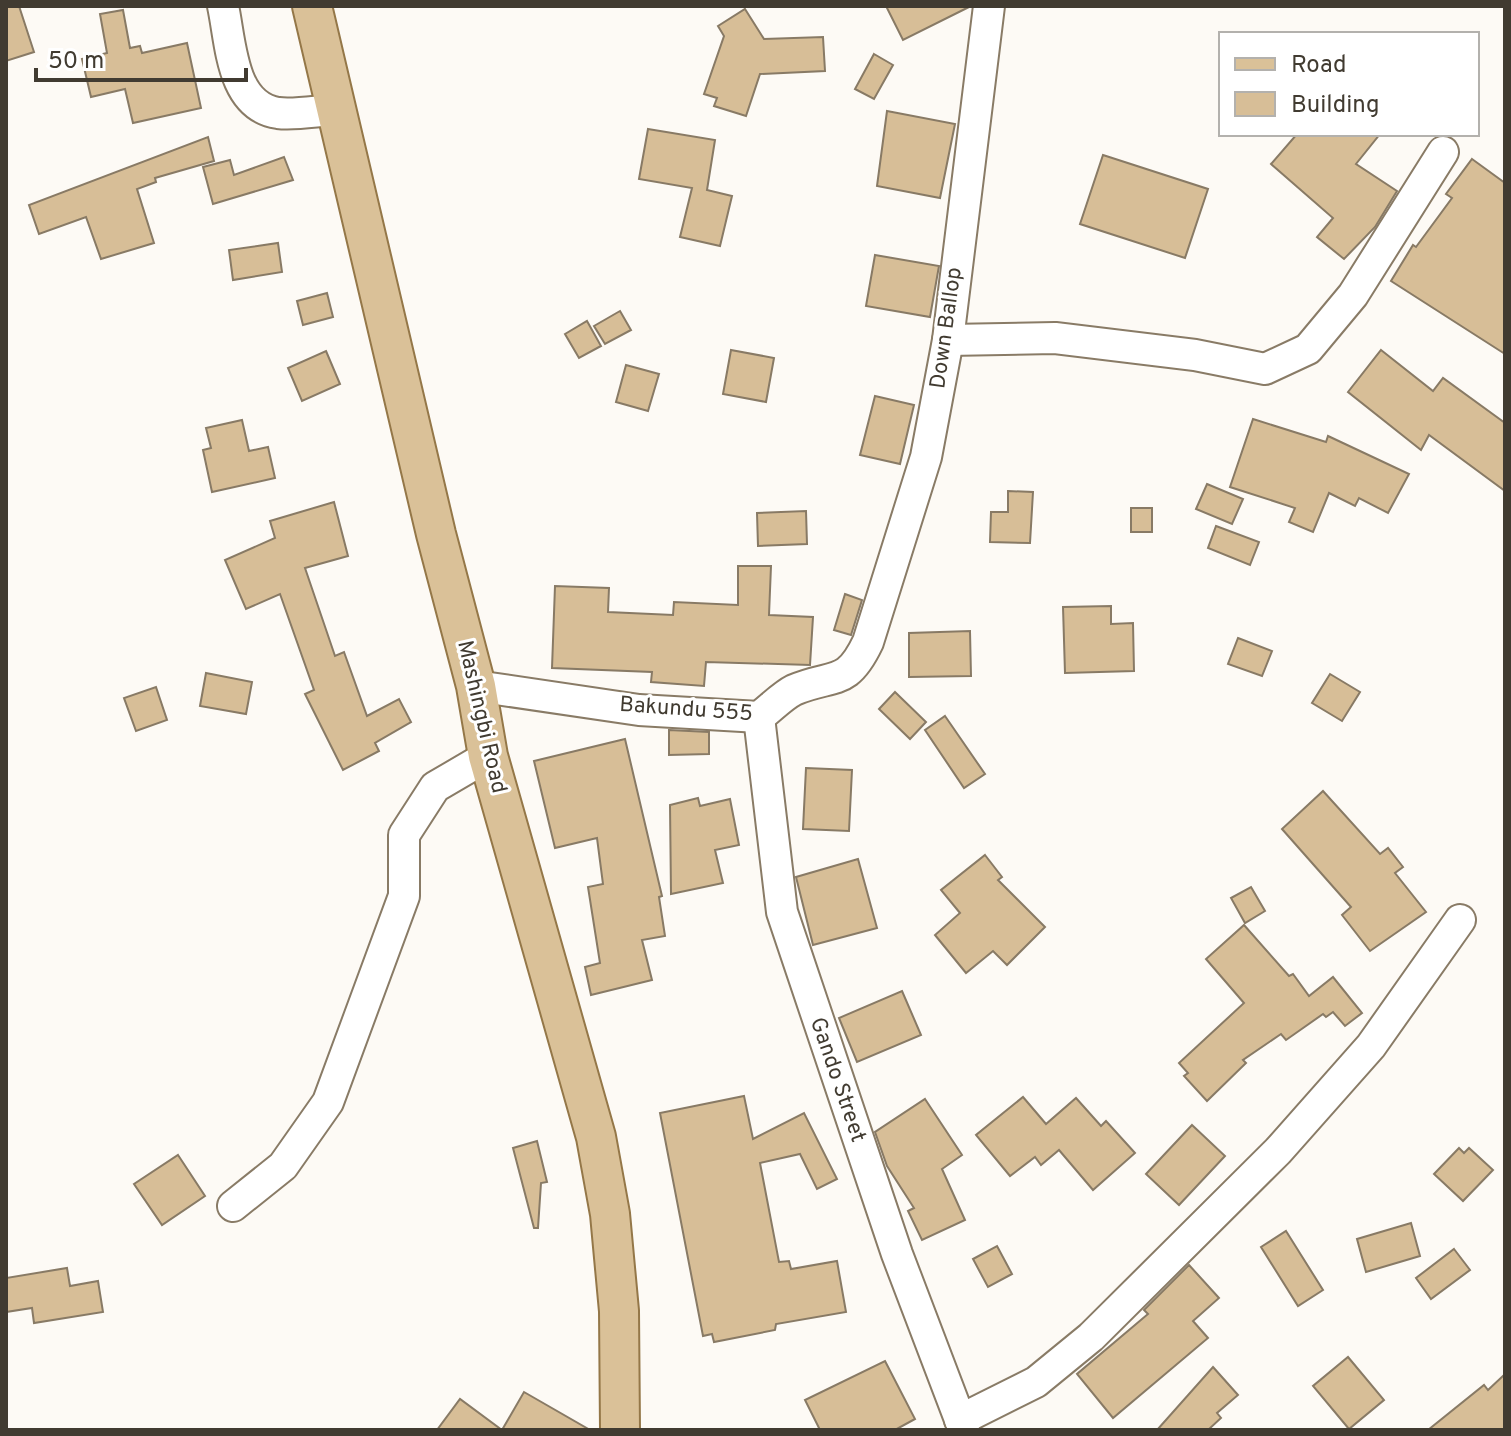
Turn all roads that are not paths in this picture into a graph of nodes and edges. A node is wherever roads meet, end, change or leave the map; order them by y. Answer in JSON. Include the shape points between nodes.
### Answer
{"nodes":[{"id":1,"x":223,"y":6,"type":"edge"},
{"id":2,"x":312,"y":6,"type":"edge"},
{"id":3,"x":989,"y":6,"type":"edge"},
{"id":4,"x":334,"y":110,"type":"junction"},
{"id":5,"x":1443,"y":152,"type":"dead end"},
{"id":6,"x":948,"y":340,"type":"junction"},
{"id":7,"x":868,"y":642,"type":"joint"},
{"id":8,"x":476,"y":686,"type":"junction"},
{"id":9,"x":759,"y":717,"type":"junction"},
{"id":10,"x":488,"y":756,"type":"junction"},
{"id":11,"x":1460,"y":920,"type":"dead end"},
{"id":12,"x":233,"y":1206,"type":"dead end"},
{"id":13,"x":962,"y":1425,"type":"edge"},
{"id":14,"x":620,"y":1430,"type":"edge"}],
"edges":[{"from":1,"to":4,"type":"street","via":[[246,97],[279,113]]},
{"from":2,"to":4,"type":"main road","name":"Mashingbi Road"},
{"from":3,"to":6,"type":"street","name":"Down Ballop"},
{"from":4,"to":8,"type":"main road","name":"Mashingbi Road"},
{"from":5,"to":6,"type":"street","via":[[1344,306],[1308,349],[1265,369],[1055,338]]},
{"from":6,"to":7,"type":"street","name":"Down Ballop","via":[[926,457]]},
{"from":7,"to":9,"type":"street","name":"Bakundu 555","via":[[856,667],[834,680],[793,691]]},
{"from":8,"to":9,"type":"street","name":"Bakundu 555","via":[[639,710]]},
{"from":8,"to":10,"type":"main road","name":"Mashingbi Road"},
{"from":9,"to":13,"type":"street","name":"Gando Street","via":[[782,912],[897,1254]]},
{"from":10,"to":12,"type":"street","via":[[435,787],[404,835],[404,896],[328,1102],[283,1166]]},
{"from":10,"to":14,"type":"main road","name":"Mashingbi Road","via":[[596,1137],[615,1269]]},
{"from":11,"to":13,"type":"street","via":[[1371,1046],[1267,1162],[1091,1337],[1036,1382]]}]}
